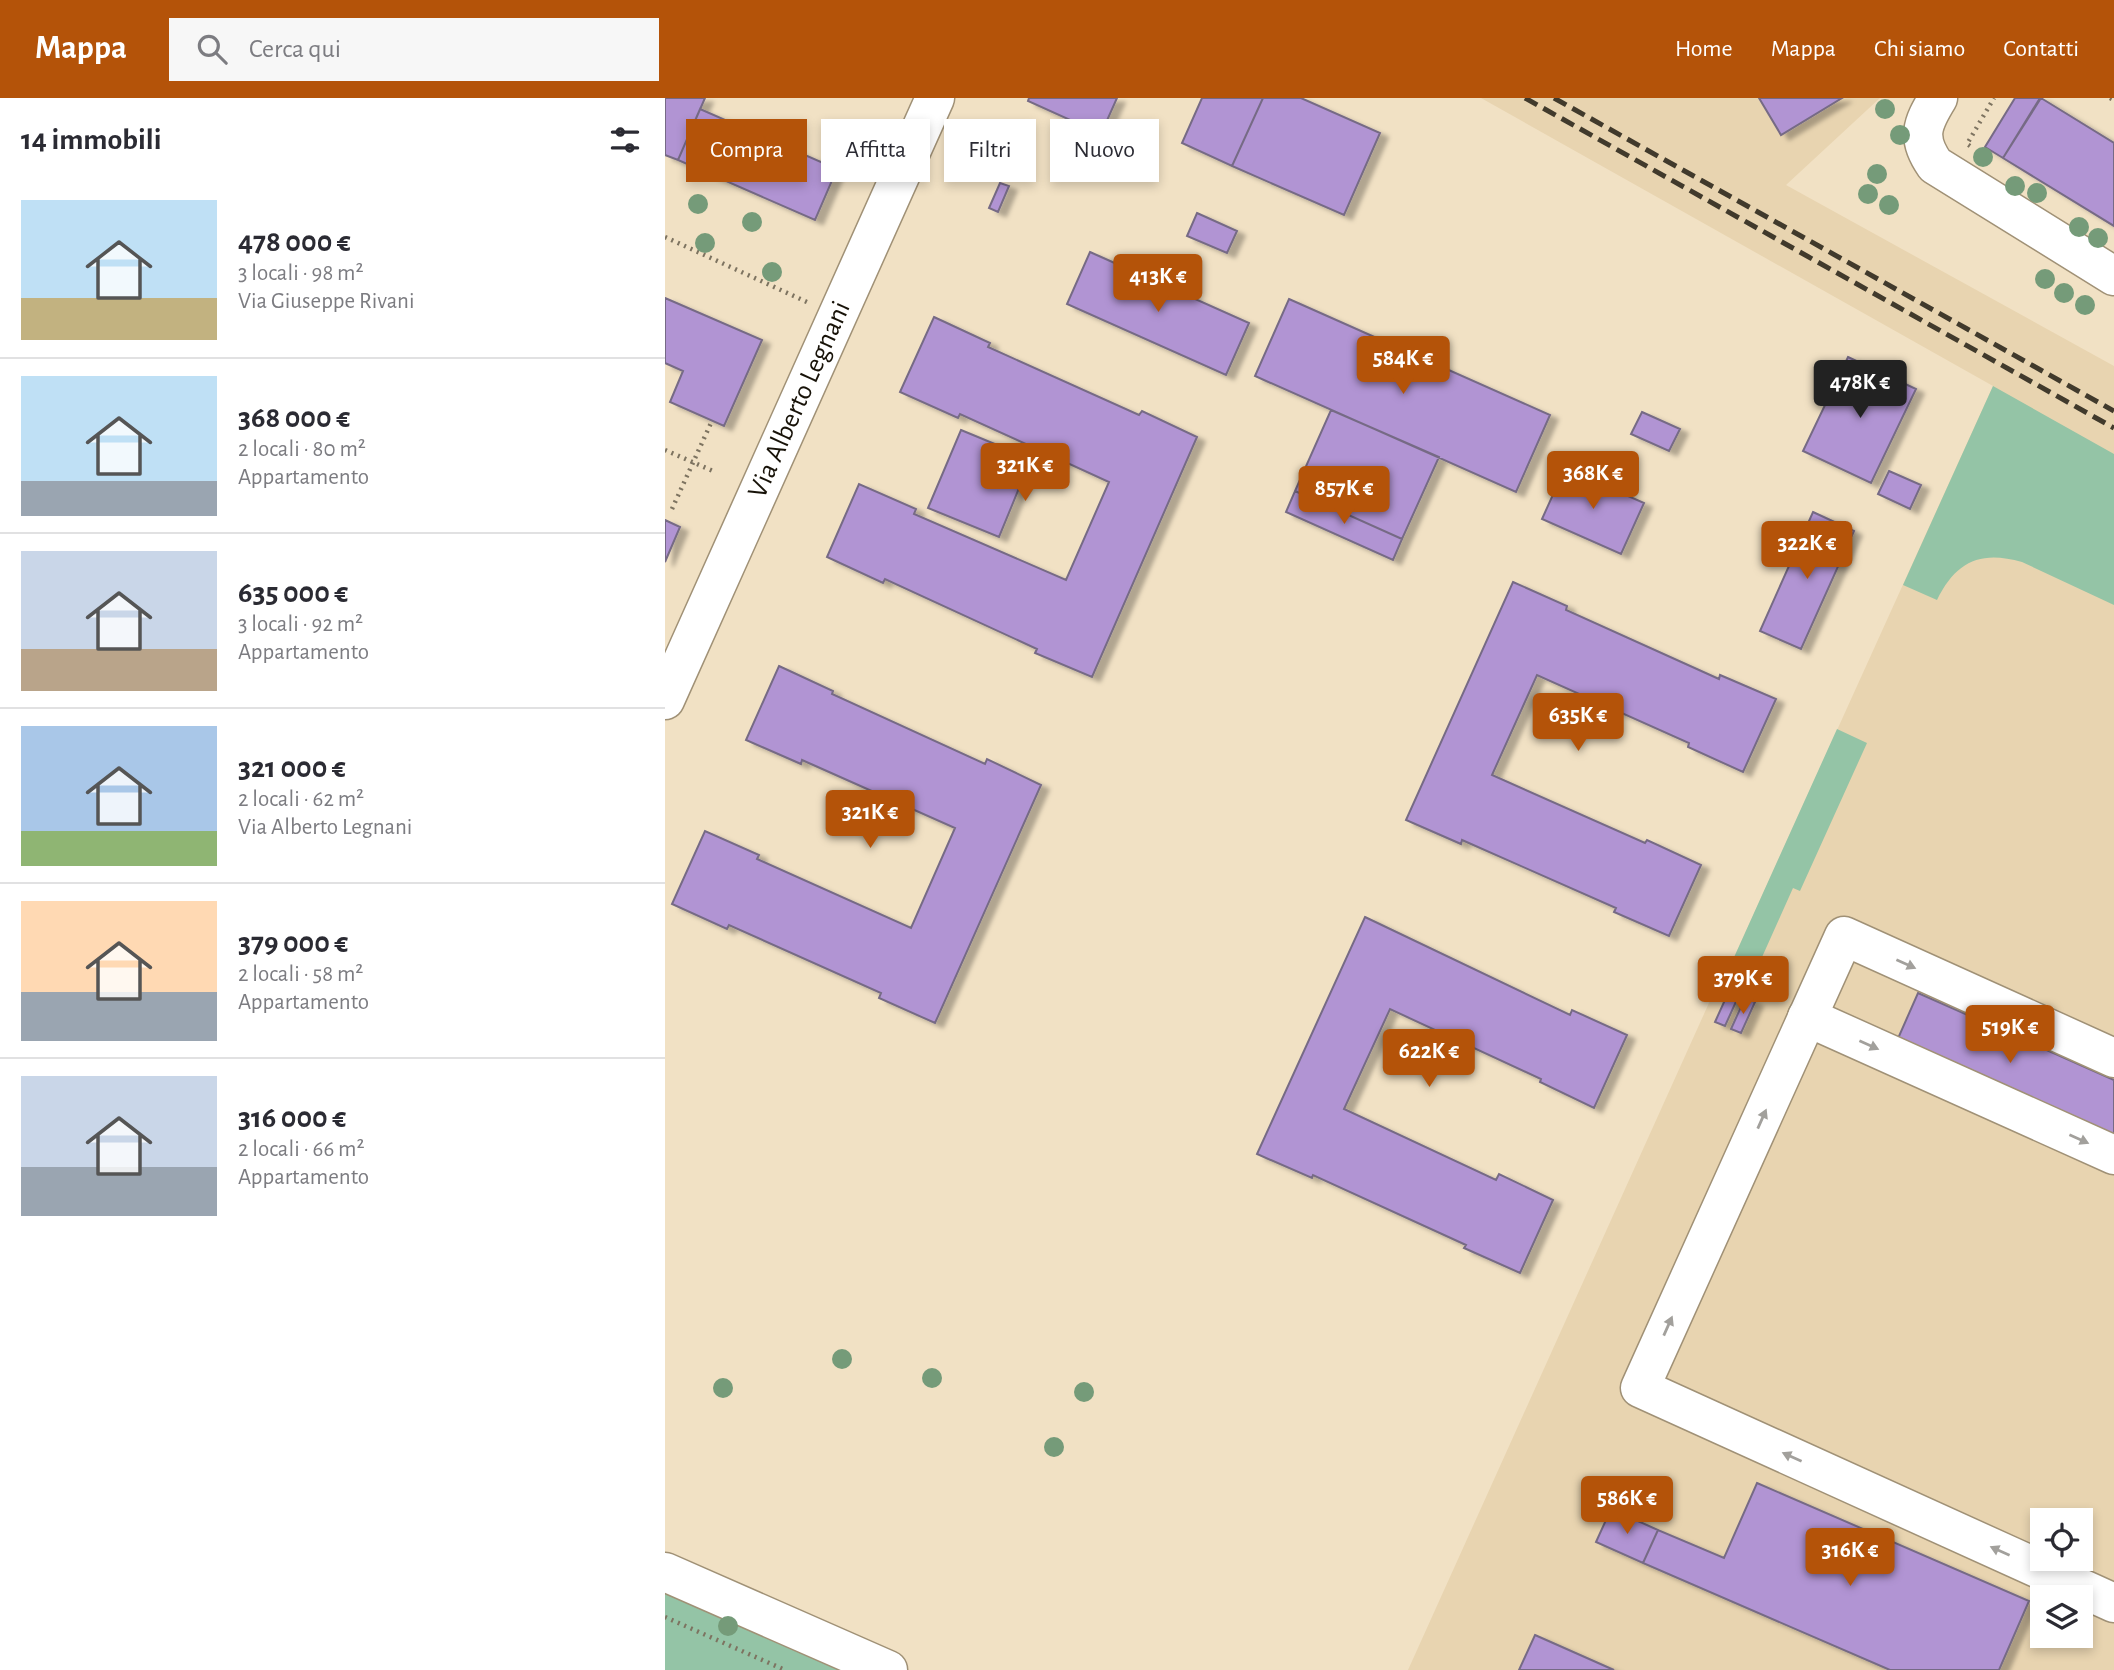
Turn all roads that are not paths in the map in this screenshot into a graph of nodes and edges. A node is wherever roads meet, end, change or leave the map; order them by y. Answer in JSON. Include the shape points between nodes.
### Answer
{"nodes":[{"id":1,"x":935,"y":98,"type":"edge"},
{"id":2,"x":1938,"y":98,"type":"edge"},
{"id":3,"x":2114,"y":276,"type":"edge"},
{"id":4,"x":665,"y":700,"type":"edge"},
{"id":5,"x":1807,"y":1017,"type":"junction"},
{"id":6,"x":2114,"y":1058,"type":"edge"},
{"id":7,"x":2114,"y":1155,"type":"edge"},
{"id":8,"x":665,"y":1572,"type":"edge"},
{"id":9,"x":2111,"y":1595,"type":"edge"},
{"id":10,"x":888,"y":1670,"type":"edge"}],
"edges":[{"from":1,"to":4,"type":"street","name":"Via Alberto Legnani"},
{"from":2,"to":3,"type":"street","via":[[1922,135],[1924,150],[1935,164]]},
{"from":5,"to":6,"type":"street","one_way":true,"via":[[1844,936]]},
{"from":5,"to":7,"type":"street","one_way":true},
{"from":9,"to":5,"type":"street","one_way":true,"via":[[1640,1388]]},
{"from":8,"to":10,"type":"street"}]}
